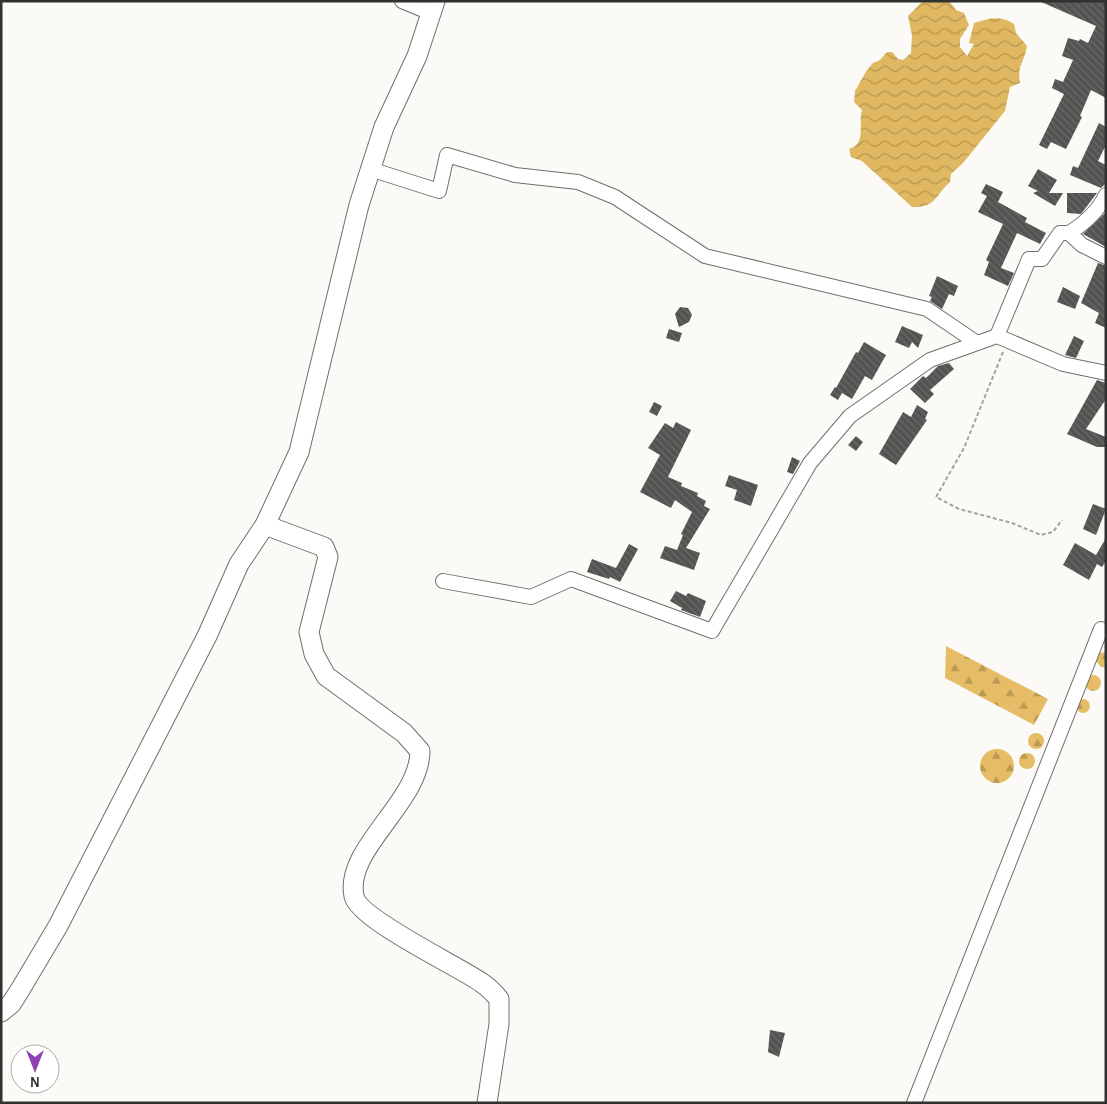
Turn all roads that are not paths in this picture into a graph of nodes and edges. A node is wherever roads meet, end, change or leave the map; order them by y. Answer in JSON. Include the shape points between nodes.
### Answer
{"nodes":[{"id":1,"x":402,"y":1,"type":"edge"},
{"id":2,"x":433,"y":7,"type":"edge"},
{"id":3,"x":370,"y":169,"type":"junction"},
{"id":4,"x":1106,"y":195,"type":"edge"},
{"id":5,"x":1069,"y":233,"type":"junction"},
{"id":6,"x":1106,"y":257,"type":"edge"},
{"id":7,"x":1002,"y":339,"type":"junction"},
{"id":8,"x":978,"y":343,"type":"junction"},
{"id":9,"x":1106,"y":373,"type":"edge"},
{"id":10,"x":265,"y":525,"type":"junction"},
{"id":11,"x":443,"y":581,"type":"dead end"},
{"id":12,"x":1101,"y":629,"type":"dead end"},
{"id":13,"x":1,"y":1012,"type":"edge"},
{"id":14,"x":487,"y":1103,"type":"edge"},
{"id":15,"x":914,"y":1103,"type":"edge"}],
"edges":[{"from":1,"to":2,"type":"street"},
{"from":2,"to":3,"type":"street","via":[[417,56],[384,127]]},
{"from":3,"to":8,"type":"street","via":[[439,191],[448,155],[515,175],[578,182],[615,197],[705,256],[927,310]]},
{"from":3,"to":10,"type":"street","via":[[299,452]]},
{"from":4,"to":5,"type":"street","via":[[1084,223]]},
{"from":5,"to":6,"type":"street"},
{"from":5,"to":7,"type":"street","via":[[1060,233],[1042,259],[1029,259]]},
{"from":7,"to":8,"type":"street"},
{"from":7,"to":9,"type":"street","via":[[1062,364]]},
{"from":8,"to":11,"type":"street","via":[[930,360],[850,416],[810,463],[712,630],[571,579],[531,597]]},
{"from":10,"to":13,"type":"street","via":[[239,564],[207,636],[58,926],[20,990]]},
{"from":10,"to":14,"type":"street","via":[[324,547],[328,557],[309,632],[314,654],[326,676],[404,733],[420,751],[420,764],[412,782],[361,859],[351,884],[355,901],[364,911],[483,983],[499,998],[499,1024]]},
{"from":12,"to":15,"type":"street"}]}
